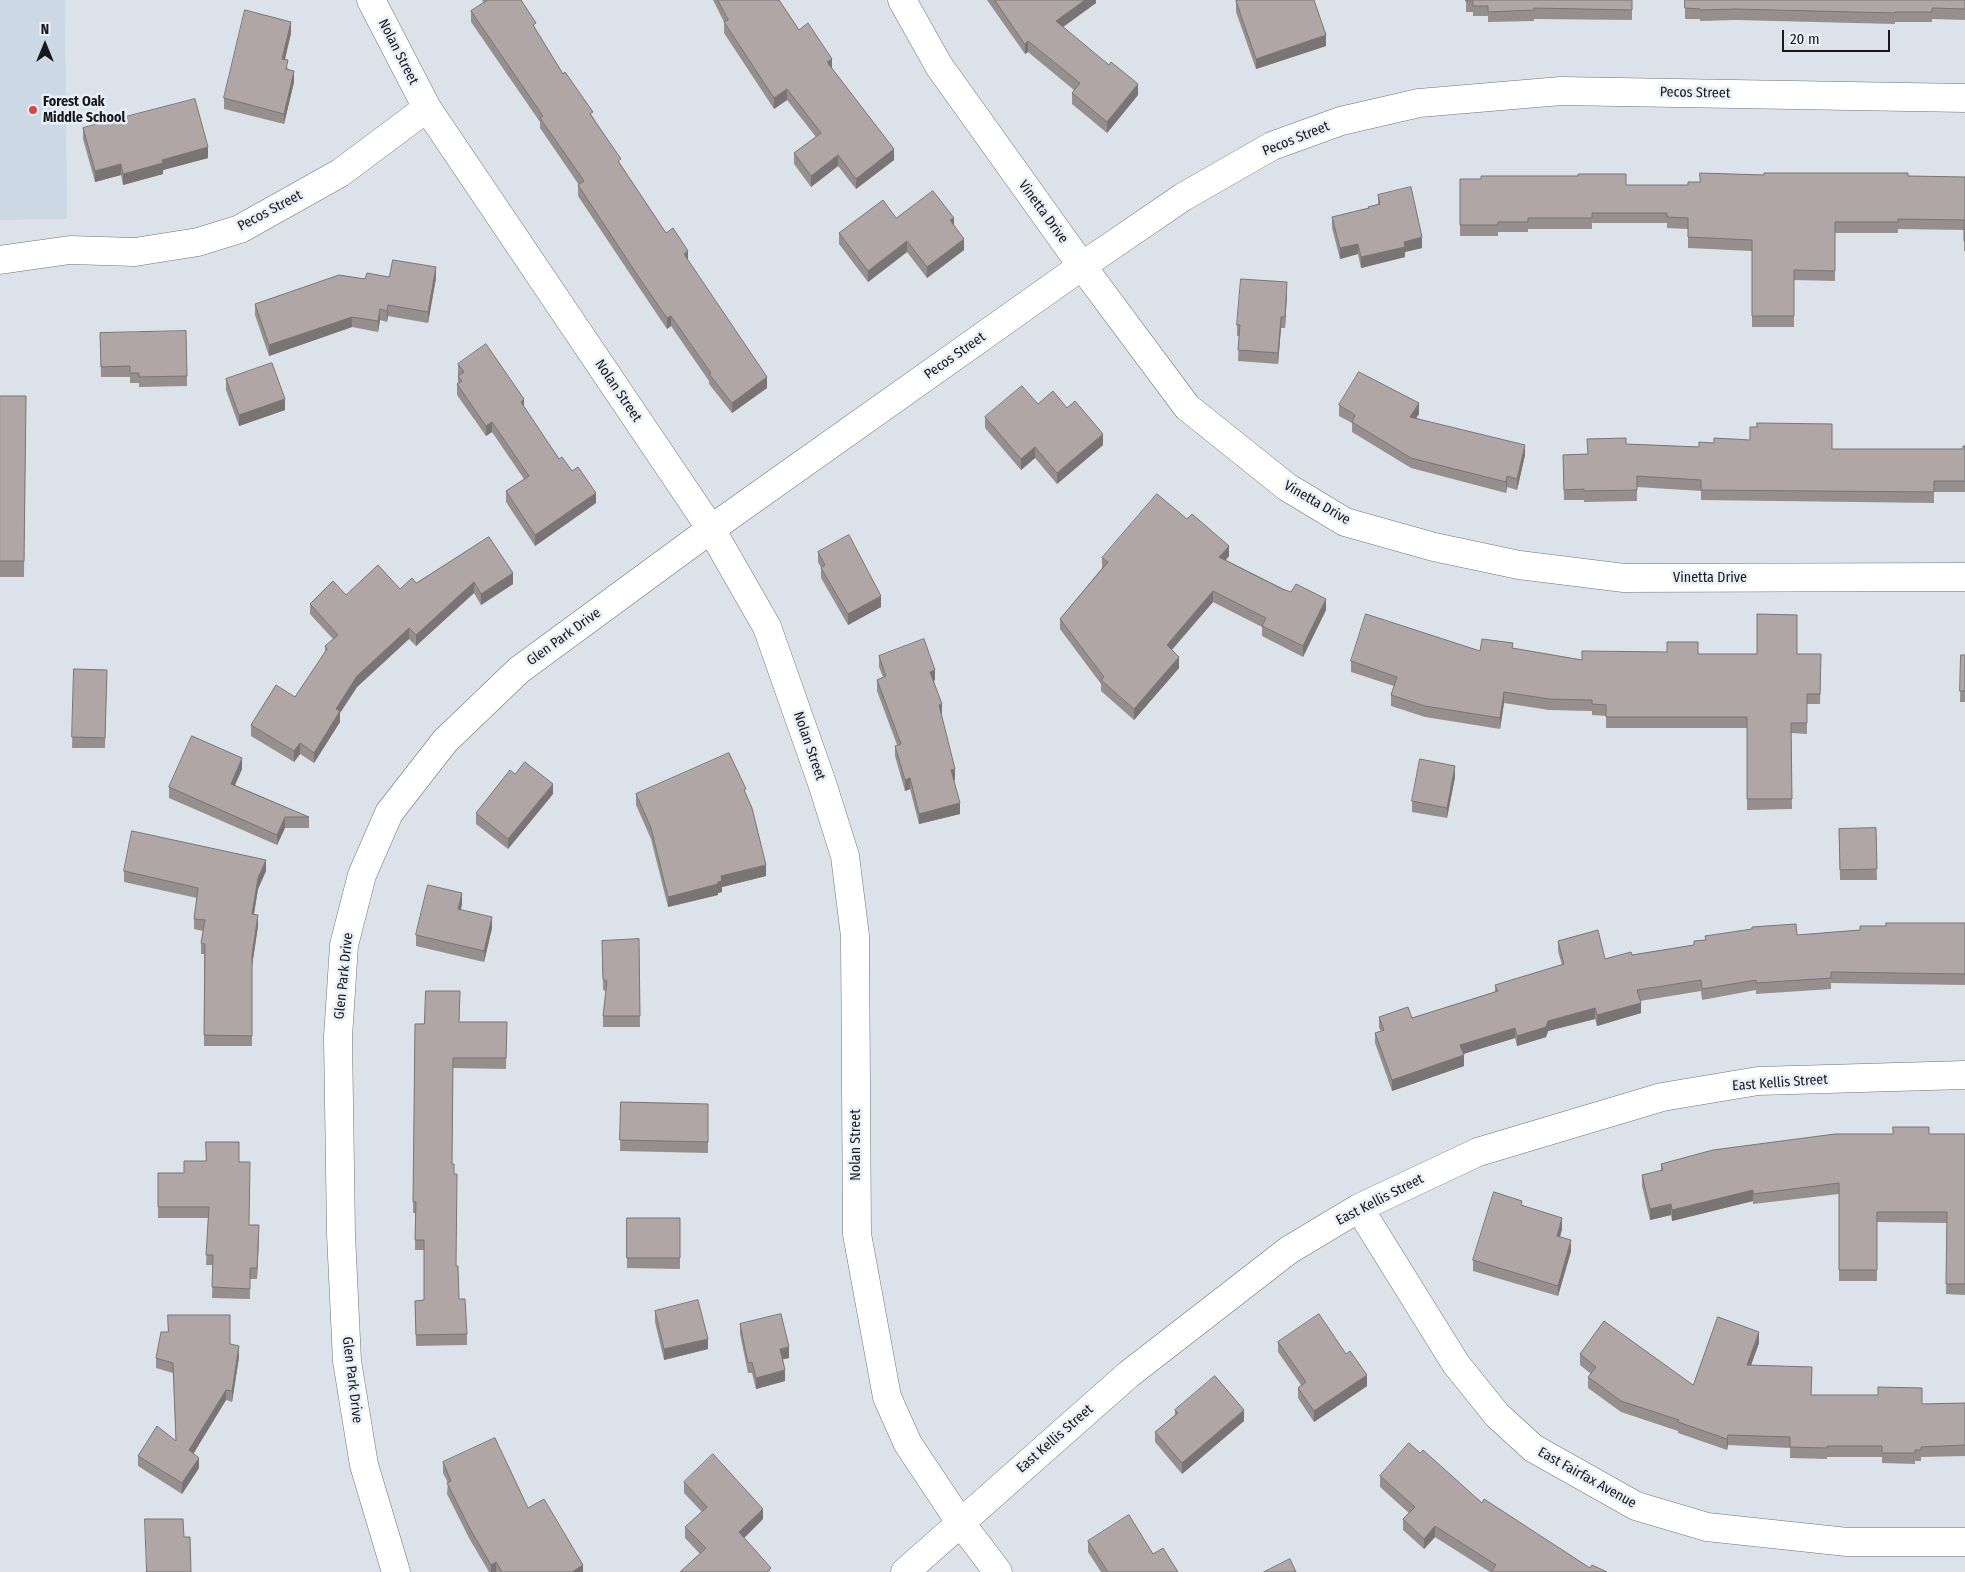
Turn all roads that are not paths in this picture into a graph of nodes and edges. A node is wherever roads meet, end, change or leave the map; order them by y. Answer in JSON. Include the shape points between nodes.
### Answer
{"nodes":[{"id":1,"x":371,"y":0,"type":"edge"},
{"id":2,"x":902,"y":0,"type":"edge"},
{"id":3,"x":1965,"y":98,"type":"edge"},
{"id":4,"x":427,"y":108,"type":"junction"},
{"id":5,"x":0,"y":260,"type":"edge"},
{"id":6,"x":1082,"y":266,"type":"junction"},
{"id":7,"x":711,"y":529,"type":"junction"},
{"id":8,"x":1965,"y":577,"type":"edge"},
{"id":9,"x":1965,"y":1075,"type":"edge"},
{"id":10,"x":1359,"y":1208,"type":"junction"},
{"id":11,"x":960,"y":1522,"type":"junction"},
{"id":12,"x":1965,"y":1542,"type":"edge"},
{"id":13,"x":396,"y":1572,"type":"edge"},
{"id":14,"x":905,"y":1572,"type":"edge"},
{"id":15,"x":998,"y":1572,"type":"edge"}],
"edges":[{"from":1,"to":4,"type":"street","name":"Nolan Street"},
{"from":2,"to":6,"type":"street","name":"Vinetta Drive","via":[[939,66]]},
{"from":3,"to":6,"type":"street","name":"Pecos Street","via":[[1561,91],[1419,103],[1340,121],[1272,146],[1183,196]]},
{"from":4,"to":5,"type":"street","name":"Pecos Street","via":[[340,173],[240,229],[198,242],[134,252],[70,250]]},
{"from":4,"to":7,"type":"street","name":"Nolan Street"},
{"from":6,"to":7,"type":"street","name":"Pecos Street"},
{"from":6,"to":8,"type":"street","name":"Vinetta Drive","via":[[1187,406],[1287,487],[1345,522],[1434,547],[1519,565],[1624,578]]},
{"from":7,"to":11,"type":"street","name":"Nolan Street","via":[[767,627],[844,856],[855,936],[857,1234],[860,1253],[887,1396],[908,1444]]},
{"from":7,"to":13,"type":"street","name":"Glen Park Drive","via":[[519,670],[445,741],[389,813],[362,875],[344,945],[338,1037],[346,1352],[364,1465]]},
{"from":9,"to":10,"type":"street","name":"East Kellis Street","via":[[1758,1082],[1662,1097],[1478,1152]]},
{"from":10,"to":11,"type":"street","name":"East Kellis Street","via":[[1289,1250],[1129,1374]]},
{"from":10,"to":12,"type":"street","name":"East Fairfax Avenue","via":[[1456,1364],[1497,1415],[1533,1448],[1636,1506],[1707,1527],[1847,1542]]},
{"from":11,"to":14,"type":"street","name":"East Kellis Street"},
{"from":11,"to":15,"type":"street","name":"Nolan Street"}]}
